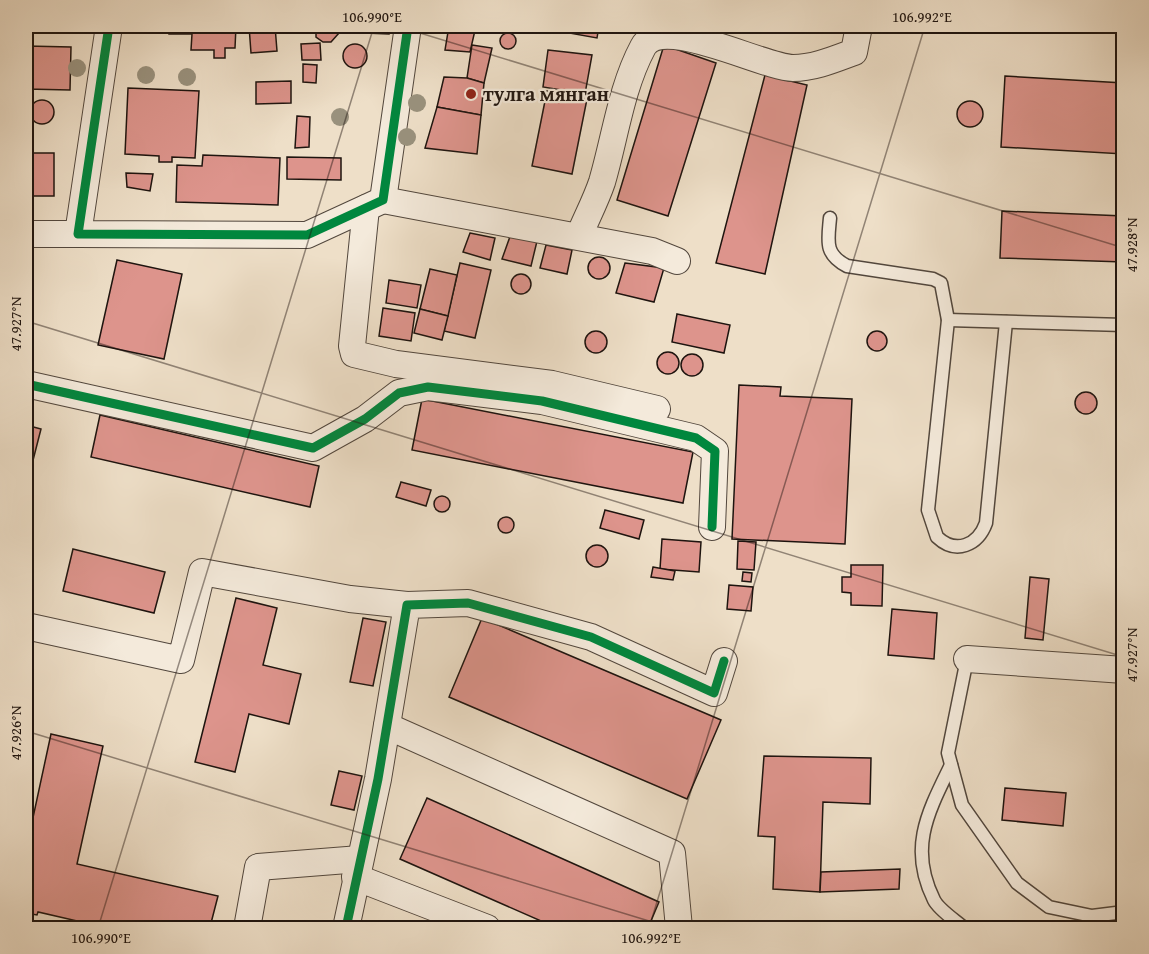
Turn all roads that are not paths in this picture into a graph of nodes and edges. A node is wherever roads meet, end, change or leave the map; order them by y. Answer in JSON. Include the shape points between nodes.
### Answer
{"nodes":[{"id":1,"x":109,"y":26,"type":"edge"},
{"id":2,"x":408,"y":26,"type":"edge"},
{"id":3,"x":859,"y":26,"type":"edge"},
{"id":4,"x":375,"y":204,"type":"junction"},
{"id":5,"x":830,"y":218,"type":"dead end"},
{"id":6,"x":26,"y":234,"type":"edge"},
{"id":7,"x":78,"y":234,"type":"junction"},
{"id":8,"x":579,"y":236,"type":"junction"},
{"id":9,"x":677,"y":261,"type":"dead end"},
{"id":10,"x":948,"y":320,"type":"junction"},
{"id":11,"x":1006,"y":322,"type":"junction"},
{"id":12,"x":1124,"y":325,"type":"edge"},
{"id":13,"x":26,"y":384,"type":"edge"},
{"id":14,"x":657,"y":408,"type":"dead end"},
{"id":15,"x":712,"y":526,"type":"dead end"},
{"id":16,"x":407,"y":605,"type":"junction"},
{"id":17,"x":26,"y":626,"type":"edge"},
{"id":18,"x":967,"y":659,"type":"joint"},
{"id":19,"x":724,"y":661,"type":"dead end"},
{"id":20,"x":1124,"y":670,"type":"edge"},
{"id":21,"x":387,"y":726,"type":"junction"},
{"id":22,"x":951,"y":765,"type":"junction"},
{"id":23,"x":357,"y":868,"type":"junction"},
{"id":24,"x":1124,"y":912,"type":"edge"},
{"id":25,"x":248,"y":928,"type":"edge"},
{"id":26,"x":346,"y":928,"type":"edge"},
{"id":27,"x":487,"y":928,"type":"edge"},
{"id":28,"x":679,"y":928,"type":"edge"},
{"id":29,"x":964,"y":928,"type":"edge"}],
"edges":[{"from":1,"to":7,"type":"street"},
{"from":2,"to":4,"type":"street"},
{"from":3,"to":8,"type":"street","via":[[854,52],[824,63],[793,68],[685,36],[663,34],[644,44],[601,185]]},
{"from":4,"to":7,"type":"street","via":[[308,235]]},
{"from":4,"to":8,"type":"street"},
{"from":4,"to":14,"type":"street","via":[[352,346],[354,354],[396,364],[552,384]]},
{"from":5,"to":10,"type":"lane","via":[[830,250],[835,259],[847,266],[941,283]]},
{"from":6,"to":7,"type":"street"},
{"from":8,"to":9,"type":"street","via":[[652,251]]},
{"from":10,"to":11,"type":"lane"},
{"from":10,"to":11,"type":"lane","via":[[928,510],[938,537],[954,547],[975,540],[986,523]]},
{"from":11,"to":12,"type":"lane"},
{"from":13,"to":15,"type":"street","via":[[313,448],[365,419],[399,393],[418,389],[542,401],[696,438],[715,451]]},
{"from":16,"to":17,"type":"street","via":[[350,599],[201,572],[181,660]]},
{"from":16,"to":19,"type":"street","via":[[468,603],[591,637],[714,693]]},
{"from":16,"to":21,"type":"street"},
{"from":18,"to":20,"type":"street"},
{"from":18,"to":22,"type":"lane","via":[[948,753]]},
{"from":21,"to":23,"type":"street"},
{"from":21,"to":28,"type":"street","via":[[672,853]]},
{"from":22,"to":24,"type":"lane","via":[[962,805],[1017,883],[1049,907],[1092,916]]},
{"from":22,"to":29,"type":"lane","via":[[927,814],[919,853],[934,902]]},
{"from":23,"to":25,"type":"street","via":[[258,867]]},
{"from":23,"to":26,"type":"street"},
{"from":23,"to":27,"type":"street"}]}
